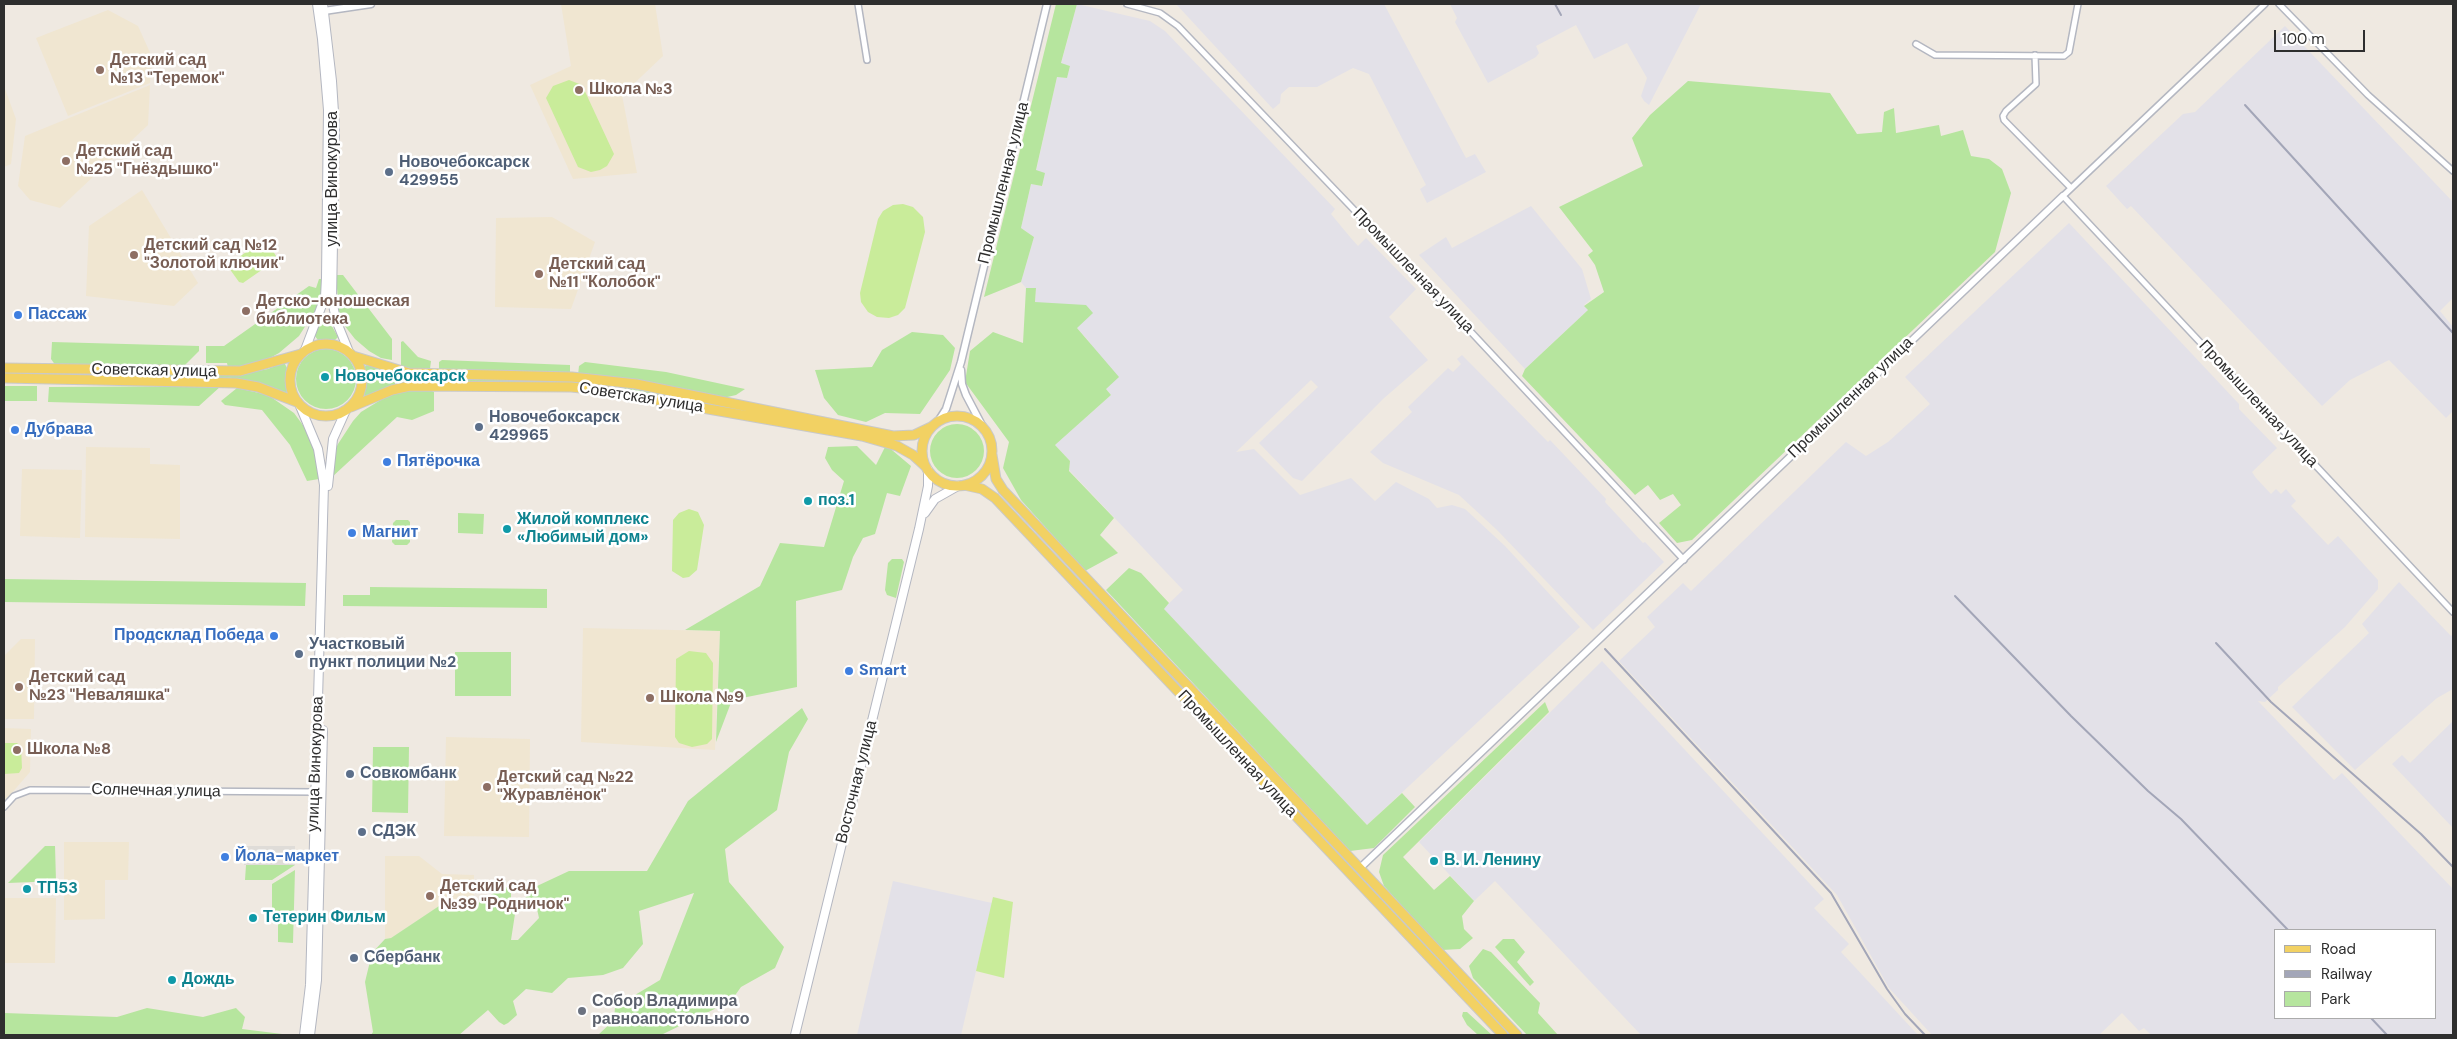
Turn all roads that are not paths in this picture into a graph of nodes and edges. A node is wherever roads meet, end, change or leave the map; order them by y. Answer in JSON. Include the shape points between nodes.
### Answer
{"nodes":[{"id":1,"x":317,"y":4,"type":"edge"},
{"id":2,"x":371,"y":4,"type":"edge"},
{"id":3,"x":858,"y":4,"type":"edge"},
{"id":4,"x":1047,"y":4,"type":"edge"},
{"id":5,"x":1127,"y":4,"type":"edge"},
{"id":6,"x":2078,"y":4,"type":"edge"},
{"id":7,"x":2265,"y":4,"type":"edge"},
{"id":8,"x":2279,"y":4,"type":"edge"},
{"id":9,"x":322,"y":9,"type":"edge"},
{"id":10,"x":325,"y":38,"type":"junction"},
{"id":11,"x":1916,"y":44,"type":"dead end"},
{"id":12,"x":2035,"y":55,"type":"junction"},
{"id":13,"x":867,"y":60,"type":"dead end"},
{"id":14,"x":2453,"y":171,"type":"edge"},
{"id":15,"x":2071,"y":188,"type":"junction"},
{"id":16,"x":2063,"y":196,"type":"junction"},
{"id":17,"x":303,"y":352,"type":"junction"},
{"id":18,"x":351,"y":354,"type":"junction"},
{"id":19,"x":961,"y":362,"type":"junction"},
{"id":20,"x":4,"y":368,"type":"edge"},
{"id":21,"x":4,"y":378,"type":"edge"},
{"id":22,"x":298,"y":404,"type":"junction"},
{"id":23,"x":348,"y":408,"type":"junction"},
{"id":24,"x":934,"y":425,"type":"junction"},
{"id":25,"x":837,"y":427,"type":"junction"},
{"id":26,"x":985,"y":431,"type":"junction"},
{"id":27,"x":863,"y":433,"type":"junction"},
{"id":28,"x":992,"y":455,"type":"junction"},
{"id":29,"x":926,"y":468,"type":"junction"},
{"id":30,"x":961,"y":486,"type":"junction"},
{"id":31,"x":919,"y":529,"type":"junction"},
{"id":32,"x":1684,"y":560,"type":"junction"},
{"id":33,"x":1098,"y":592,"type":"junction"},
{"id":34,"x":1091,"y":599,"type":"junction"},
{"id":35,"x":2453,"y":612,"type":"edge"},
{"id":36,"x":321,"y":692,"type":"junction"},
{"id":37,"x":1262,"y":766,"type":"junction"},
{"id":38,"x":1255,"y":773,"type":"junction"},
{"id":39,"x":318,"y":792,"type":"junction"},
{"id":40,"x":4,"y":807,"type":"edge"},
{"id":41,"x":1371,"y":857,"type":"junction"},
{"id":42,"x":1359,"y":868,"type":"junction"},
{"id":43,"x":1352,"y":876,"type":"junction"},
{"id":44,"x":1373,"y":884,"type":"junction"},
{"id":45,"x":1454,"y":969,"type":"junction"},
{"id":46,"x":1446,"y":976,"type":"junction"},
{"id":47,"x":304,"y":1035,"type":"edge"},
{"id":48,"x":310,"y":1035,"type":"edge"},
{"id":49,"x":795,"y":1035,"type":"edge"},
{"id":50,"x":1503,"y":1035,"type":"edge"},
{"id":51,"x":1517,"y":1035,"type":"edge"}],
"edges":[{"from":1,"to":9,"type":"main road","name":"улица Винокурова"},
{"from":2,"to":9,"type":"street"},
{"from":3,"to":13,"type":"street"},
{"from":4,"to":19,"type":"street","name":"Промышленная улица"},
{"from":5,"to":32,"type":"street","name":"Промышленная улица","via":[[1160,13],[1178,26]]},
{"from":6,"to":12,"type":"street","via":[[2067,54]]},
{"from":7,"to":15,"type":"street","name":"Промышленная улица"},
{"from":8,"to":14,"type":"street","via":[[2368,95]]},
{"from":9,"to":10,"type":"main road","name":"улица Винокурова"},
{"from":10,"to":17,"type":"main road","name":"улица Винокурова","via":[[328,110],[325,297]]},
{"from":10,"to":18,"type":"main road","name":"улица Винокурова","via":[[332,81],[335,181],[332,300],[336,320]]},
{"from":11,"to":12,"type":"street","via":[[1935,55]]},
{"from":12,"to":15,"type":"street","via":[[2036,84],[2006,111],[2004,120]]},
{"from":15,"to":16,"type":"street","name":"Промышленная улица"},
{"from":16,"to":32,"type":"street","name":"Промышленная улица"},
{"from":16,"to":35,"type":"street","name":"Промышленная улица"},
{"from":17,"to":18,"type":"main road","via":[[328,343]]},
{"from":17,"to":20,"type":"main road","name":"Советская улица","via":[[240,371]]},
{"from":17,"to":22,"type":"main road","via":[[295,360],[290,375],[290,389]]},
{"from":18,"to":23,"type":"main road","via":[[361,370],[362,384]]},
{"from":18,"to":25,"type":"main road","name":"Советская улица","via":[[410,373],[572,377],[627,382]]},
{"from":19,"to":24,"type":"street","name":"Промышленная улица","via":[[946,409]]},
{"from":19,"to":26,"type":"street","name":"Промышленная улица","via":[[962,384]]},
{"from":21,"to":22,"type":"main road","name":"Советская улица","via":[[235,382],[263,389]]},
{"from":22,"to":23,"type":"main road","via":[[320,416],[333,416]]},
{"from":22,"to":36,"type":"main road","name":"улица Винокурова","via":[[318,449],[324,485]]},
{"from":23,"to":25,"type":"main road","name":"Советская улица","via":[[410,386],[571,387],[634,394],[759,420]]},
{"from":23,"to":36,"type":"main road","name":"улица Винокурова","via":[[333,439],[330,456]]},
{"from":24,"to":26,"type":"main road","via":[[948,418],[962,417]]},
{"from":24,"to":27,"type":"main road","name":"Советская улица","via":[[921,433],[904,436]]},
{"from":24,"to":29,"type":"main road","via":[[922,446]]},
{"from":25,"to":27,"type":"main road","name":"Советская улица"},
{"from":26,"to":28,"type":"main road"},
{"from":27,"to":29,"type":"main road","name":"Советская улица","via":[[898,446]]},
{"from":28,"to":30,"type":"main road","via":[[982,475]]},
{"from":28,"to":33,"type":"main road","name":"Промышленная улица","via":[[996,479],[1003,490]]},
{"from":29,"to":30,"type":"main road","via":[[939,481]]},
{"from":29,"to":31,"type":"main road","name":"Восточная улица","via":[[928,486]]},
{"from":30,"to":31,"type":"main road","name":"Восточная улица","via":[[935,499]]},
{"from":30,"to":34,"type":"main road","name":"Промышленная улица","via":[[982,489],[995,498]]},
{"from":31,"to":49,"type":"main road","name":"Восточная улица"},
{"from":32,"to":41,"type":"street","name":"Промышленная улица"},
{"from":33,"to":34,"type":"main road"},
{"from":33,"to":37,"type":"main road","name":"Промышленная улица"},
{"from":34,"to":38,"type":"main road","name":"Промышленная улица"},
{"from":36,"to":39,"type":"main road","name":"улица Винокурова"},
{"from":37,"to":38,"type":"main road"},
{"from":37,"to":42,"type":"main road","name":"Промышленная улица"},
{"from":38,"to":43,"type":"main road","name":"Промышленная улица"},
{"from":39,"to":40,"type":"street","name":"Солнечная улица","via":[[30,790],[14,796]]},
{"from":39,"to":47,"type":"main road","name":"улица Винокурова","via":[[310,985]]},
{"from":39,"to":48,"type":"main road","name":"улица Винокурова","via":[[317,980]]},
{"from":41,"to":42,"type":"street","name":"Промышленная улица"},
{"from":41,"to":44,"type":"street","via":[[1368,869]]},
{"from":42,"to":43,"type":"main road"},
{"from":42,"to":44,"type":"main road","name":"Промышленная улица"},
{"from":43,"to":46,"type":"main road","name":"Промышленная улица"},
{"from":44,"to":45,"type":"main road","name":"Промышленная улица"},
{"from":45,"to":46,"type":"main road"},
{"from":45,"to":51,"type":"main road","name":"Промышленная улица"},
{"from":46,"to":50,"type":"main road","name":"Промышленная улица"}]}
